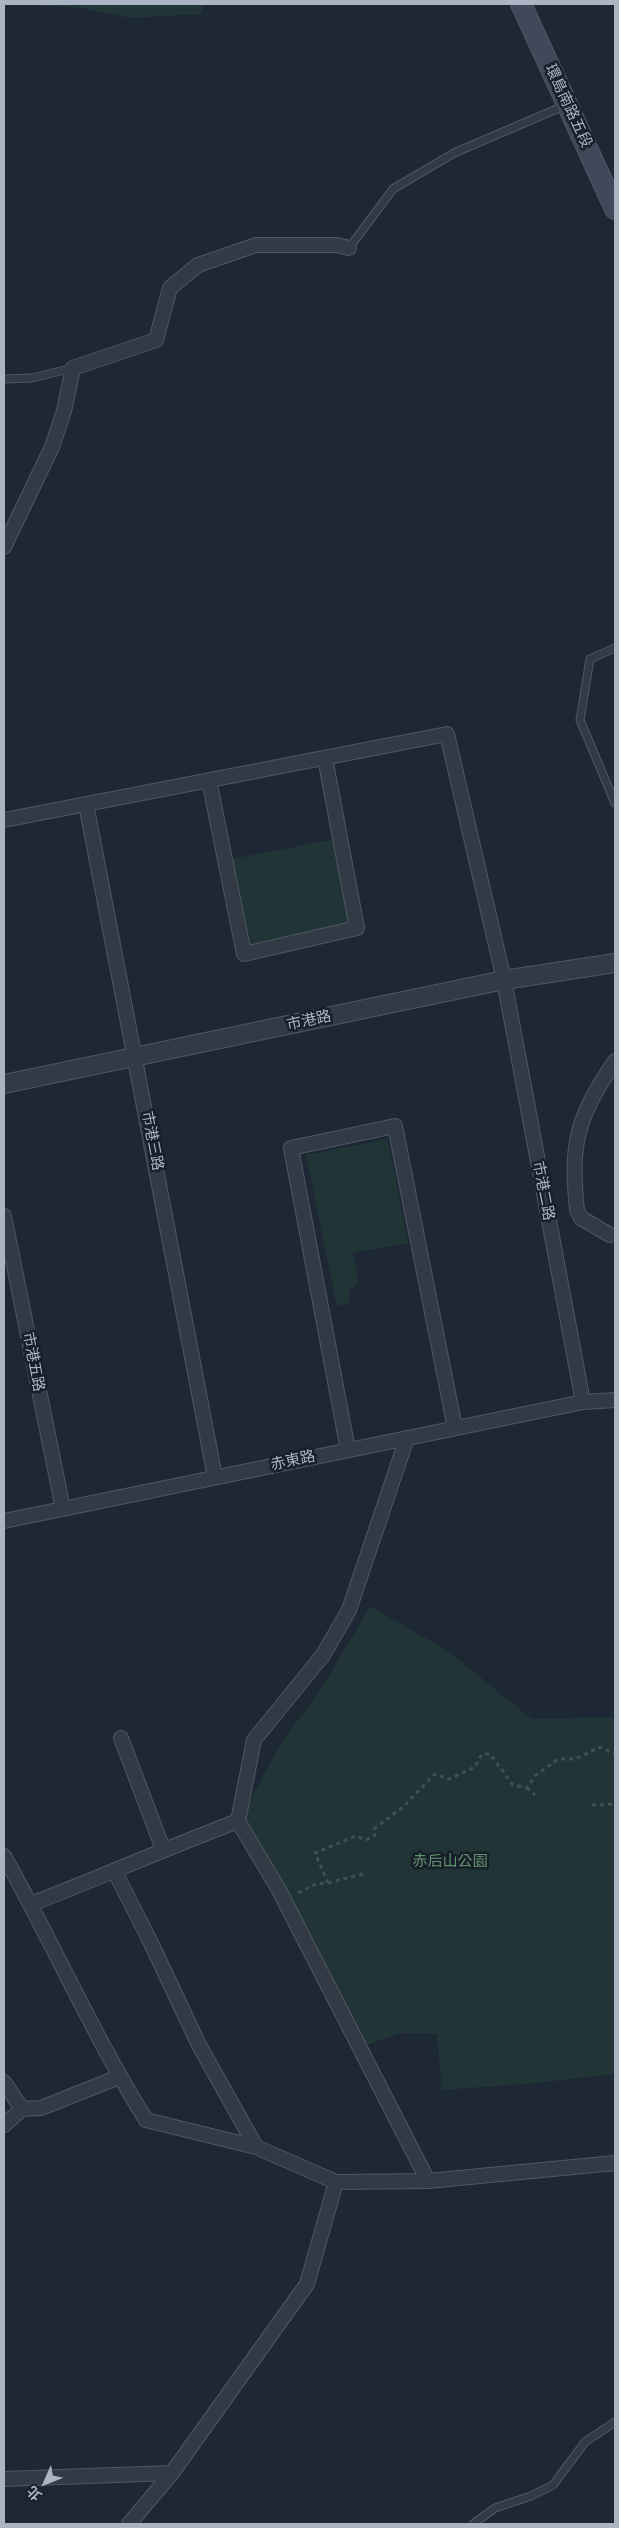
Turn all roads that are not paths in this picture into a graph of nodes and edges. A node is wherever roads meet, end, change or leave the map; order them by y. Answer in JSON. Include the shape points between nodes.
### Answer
{"nodes":[{"id":1,"x":521,"y":4,"type":"edge"},
{"id":2,"x":568,"y":105,"type":"junction"},
{"id":3,"x":615,"y":209,"type":"edge"},
{"id":4,"x":349,"y":248,"type":"joint"},
{"id":5,"x":73,"y":368,"type":"junction"},
{"id":6,"x":4,"y":379,"type":"edge"},
{"id":7,"x":4,"y":547,"type":"edge"},
{"id":8,"x":615,"y":648,"type":"edge"},
{"id":9,"x":325,"y":758,"type":"junction"},
{"id":10,"x":210,"y":780,"type":"junction"},
{"id":11,"x":615,"y":803,"type":"edge"},
{"id":12,"x":86,"y":804,"type":"junction"},
{"id":13,"x":4,"y":820,"type":"edge"},
{"id":14,"x":615,"y":963,"type":"edge"},
{"id":15,"x":504,"y":980,"type":"junction"},
{"id":16,"x":136,"y":1056,"type":"junction"},
{"id":17,"x":615,"y":1061,"type":"edge"},
{"id":18,"x":4,"y":1084,"type":"edge"},
{"id":19,"x":4,"y":1216,"type":"edge"},
{"id":20,"x":610,"y":1235,"type":"dead end"},
{"id":21,"x":615,"y":1400,"type":"edge"},
{"id":22,"x":583,"y":1402,"type":"junction"},
{"id":23,"x":455,"y":1428,"type":"junction"},
{"id":24,"x":407,"y":1438,"type":"junction"},
{"id":25,"x":348,"y":1450,"type":"junction"},
{"id":26,"x":215,"y":1477,"type":"junction"},
{"id":27,"x":63,"y":1509,"type":"junction"},
{"id":28,"x":4,"y":1521,"type":"edge"},
{"id":29,"x":121,"y":1738,"type":"dead end"},
{"id":30,"x":238,"y":1821,"type":"junction"},
{"id":31,"x":163,"y":1849,"type":"junction"},
{"id":32,"x":4,"y":1856,"type":"edge"},
{"id":33,"x":115,"y":1872,"type":"junction"},
{"id":34,"x":31,"y":1904,"type":"junction"},
{"id":35,"x":119,"y":2077,"type":"junction"},
{"id":36,"x":4,"y":2082,"type":"edge"},
{"id":37,"x":22,"y":2109,"type":"junction"},
{"id":38,"x":4,"y":2125,"type":"edge"},
{"id":39,"x":256,"y":2148,"type":"junction"},
{"id":40,"x":615,"y":2164,"type":"edge"},
{"id":41,"x":428,"y":2181,"type":"junction"},
{"id":42,"x":336,"y":2182,"type":"junction"},
{"id":43,"x":615,"y":2422,"type":"edge"},
{"id":44,"x":172,"y":2473,"type":"junction"},
{"id":45,"x":4,"y":2479,"type":"edge"},
{"id":46,"x":129,"y":2524,"type":"edge"},
{"id":47,"x":472,"y":2524,"type":"edge"}],
"edges":[{"from":1,"to":2,"type":"main road","name":"環島南路五段"},
{"from":2,"to":3,"type":"main road","name":"環島南路五段"},
{"from":2,"to":4,"type":"lane","via":[[454,153],[393,188]]},
{"from":4,"to":5,"type":"street","via":[[337,245],[256,245],[198,265],[170,288],[156,340]]},
{"from":5,"to":6,"type":"lane","via":[[32,378]]},
{"from":5,"to":7,"type":"street","via":[[52,447]]},
{"from":8,"to":11,"type":"lane","via":[[590,659],[580,720]]},
{"from":9,"to":10,"type":"street"},
{"from":9,"to":10,"type":"street","via":[[357,928],[244,954]]},
{"from":9,"to":15,"type":"street","name":"市港二路","via":[[447,734]]},
{"from":10,"to":12,"type":"street"},
{"from":12,"to":13,"type":"street"},
{"from":12,"to":16,"type":"street","name":"市港三路"},
{"from":14,"to":15,"type":"street","name":"市港路"},
{"from":15,"to":16,"type":"street","name":"市港路"},
{"from":15,"to":22,"type":"street","name":"市港二路"},
{"from":16,"to":18,"type":"street","name":"市港路"},
{"from":16,"to":26,"type":"street","name":"市港三路"},
{"from":17,"to":20,"type":"street","via":[[585,1113],[573,1155],[580,1218]]},
{"from":19,"to":27,"type":"street","name":"市港五路"},
{"from":21,"to":22,"type":"street","name":"赤東路"},
{"from":22,"to":23,"type":"street","name":"赤東路"},
{"from":23,"to":24,"type":"street","name":"赤東路"},
{"from":23,"to":25,"type":"street","via":[[395,1126],[291,1148]]},
{"from":24,"to":25,"type":"street","name":"赤東路"},
{"from":24,"to":30,"type":"street","via":[[349,1610],[323,1655],[254,1740]]},
{"from":25,"to":26,"type":"street","name":"赤東路"},
{"from":26,"to":27,"type":"street","name":"赤東路"},
{"from":27,"to":28,"type":"street","name":"赤東路"},
{"from":29,"to":31,"type":"street"},
{"from":30,"to":31,"type":"street"},
{"from":30,"to":41,"type":"street","via":[[283,1899]]},
{"from":31,"to":33,"type":"street"},
{"from":32,"to":34,"type":"street"},
{"from":33,"to":34,"type":"street"},
{"from":33,"to":39,"type":"street","via":[[199,2045]]},
{"from":34,"to":35,"type":"street"},
{"from":35,"to":37,"type":"street","via":[[41,2108]]},
{"from":35,"to":39,"type":"street","via":[[146,2120]]},
{"from":36,"to":37,"type":"street"},
{"from":37,"to":38,"type":"street"},
{"from":39,"to":42,"type":"street"},
{"from":40,"to":41,"type":"street"},
{"from":41,"to":42,"type":"street"},
{"from":42,"to":44,"type":"street","via":[[307,2284]]},
{"from":43,"to":47,"type":"lane","via":[[585,2442],[553,2485],[495,2508]]},
{"from":44,"to":45,"type":"street"},
{"from":44,"to":46,"type":"street"}]}
